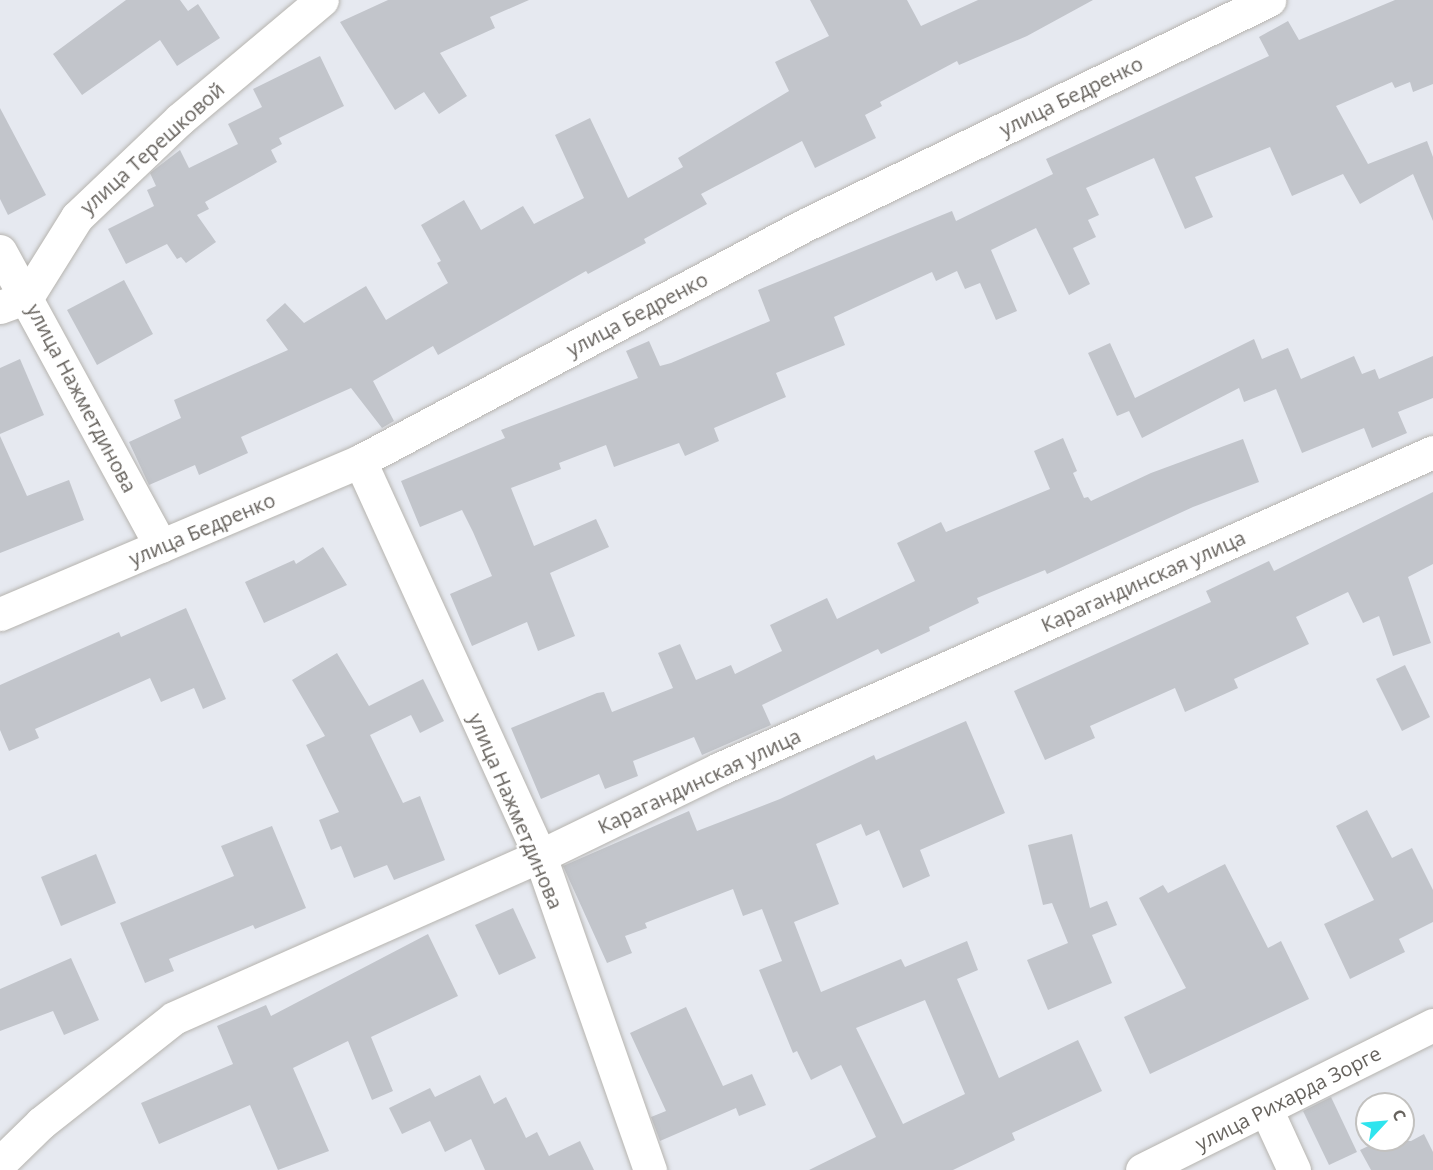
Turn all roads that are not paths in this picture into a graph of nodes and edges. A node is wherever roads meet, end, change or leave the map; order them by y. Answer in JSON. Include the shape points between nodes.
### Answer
{"nodes":[{"id":1,"x":322,"y":0,"type":"edge"},
{"id":2,"x":1269,"y":0,"type":"edge"},
{"id":3,"x":0,"y":251,"type":"edge"},
{"id":4,"x":14,"y":302,"type":"edge"},
{"id":5,"x":1433,"y":452,"type":"edge"},
{"id":6,"x":360,"y":461,"type":"junction"},
{"id":7,"x":161,"y":546,"type":"junction"},
{"id":8,"x":0,"y":614,"type":"edge"},
{"id":9,"x":540,"y":856,"type":"junction"},
{"id":10,"x":1433,"y":1025,"type":"edge"},
{"id":11,"x":1266,"y":1109,"type":"junction"},
{"id":12,"x":0,"y":1163,"type":"edge"},
{"id":13,"x":650,"y":1170,"type":"edge"},
{"id":14,"x":1142,"y":1170,"type":"edge"},
{"id":15,"x":1294,"y":1170,"type":"edge"}],
"edges":[{"from":1,"to":4,"type":"street","name":"улица Терешковой","via":[[180,119],[77,217]]},
{"from":2,"to":6,"type":"street","name":"улица Бедренко","via":[[805,225]]},
{"from":3,"to":4,"type":"street","name":"улица Нажметдинова"},
{"from":4,"to":7,"type":"street","name":"улица Нажметдинова"},
{"from":5,"to":9,"type":"street","name":"Карагандинская улица","via":[[719,769]]},
{"from":6,"to":7,"type":"street","name":"улица Бедренко"},
{"from":6,"to":9,"type":"street","name":"улица Нажметдинова"},
{"from":7,"to":8,"type":"street","name":"улица Бедренко"},
{"from":9,"to":12,"type":"street","name":"Карагандинская улица","via":[[174,1018],[40,1124]]},
{"from":9,"to":13,"type":"street","name":"улица Нажметдинова"},
{"from":10,"to":11,"type":"street","name":"улица Рихарда Зорге"},
{"from":11,"to":14,"type":"street","name":"улица Рихарда Зорге"},
{"from":11,"to":15,"type":"street"}]}
